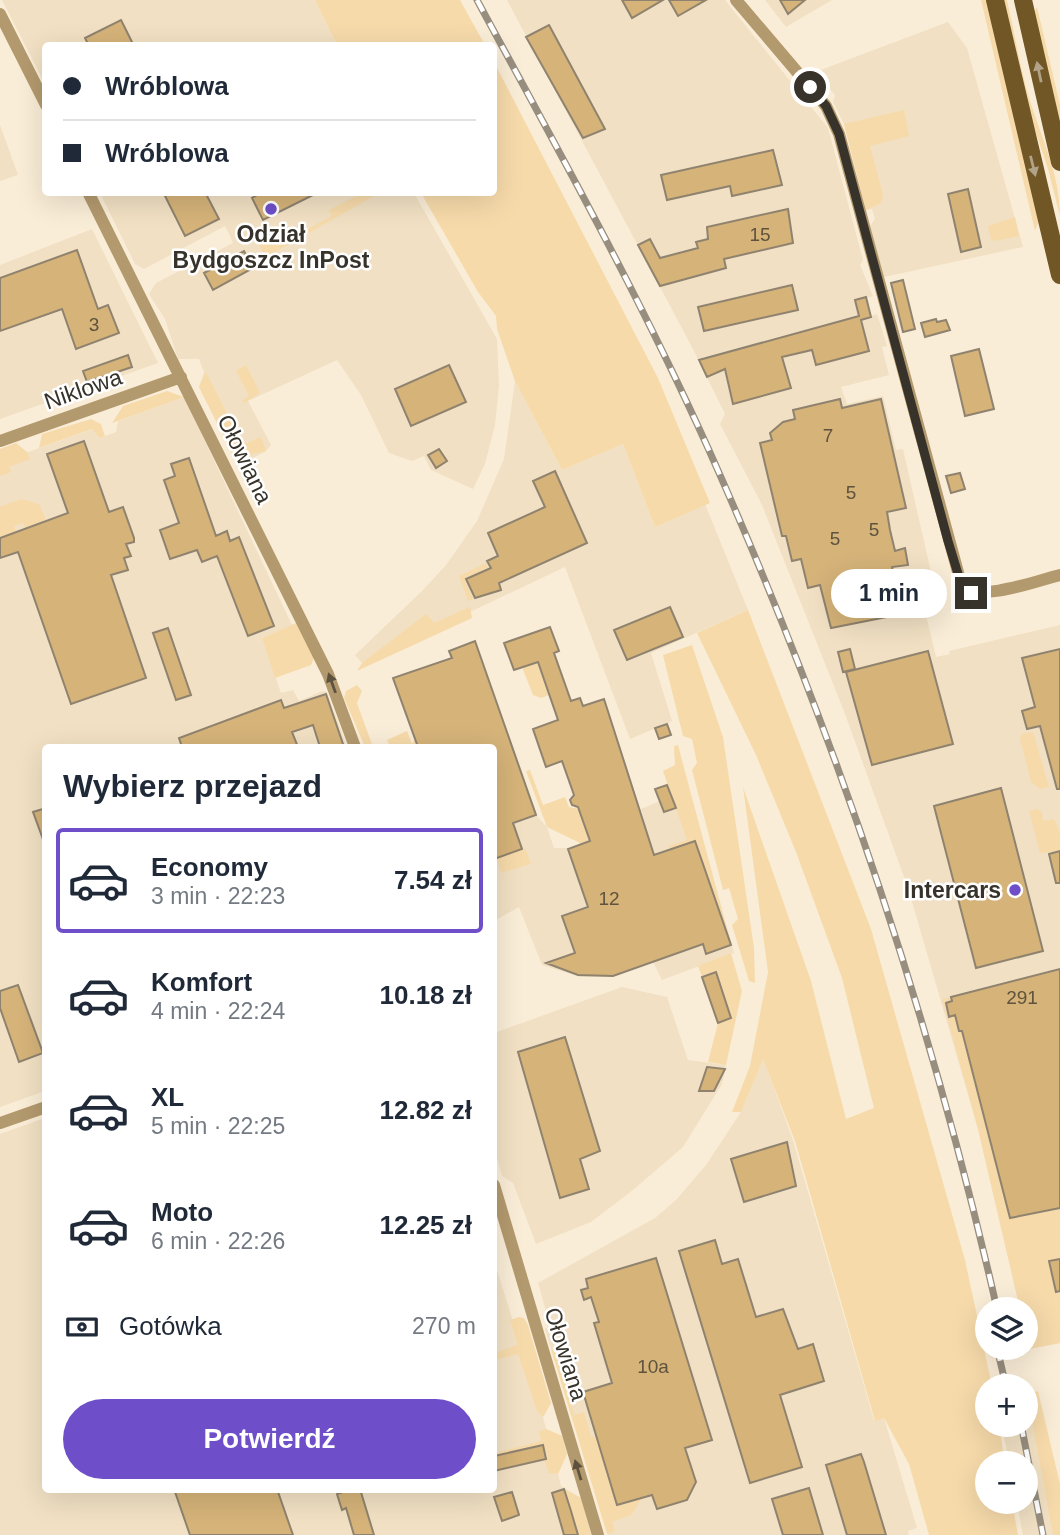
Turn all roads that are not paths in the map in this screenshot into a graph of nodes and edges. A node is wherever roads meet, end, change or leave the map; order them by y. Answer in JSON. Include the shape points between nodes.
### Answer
{"nodes":[{"id":1,"x":736,"y":0,"type":"edge"},
{"id":2,"x":995,"y":0,"type":"edge"},
{"id":3,"x":1023,"y":0,"type":"edge"},
{"id":4,"x":0,"y":14,"type":"edge"},
{"id":5,"x":42,"y":97,"type":"edge"},
{"id":6,"x":1060,"y":162,"type":"edge"},
{"id":7,"x":90,"y":196,"type":"edge"},
{"id":8,"x":1060,"y":275,"type":"edge"},
{"id":9,"x":181,"y":377,"type":"junction"},
{"id":10,"x":0,"y":441,"type":"edge"},
{"id":11,"x":1060,"y":575,"type":"edge"},
{"id":12,"x":354,"y":744,"type":"edge"},
{"id":13,"x":42,"y":1108,"type":"edge"},
{"id":14,"x":0,"y":1123,"type":"edge"},
{"id":15,"x":497,"y":1195,"type":"edge"},
{"id":16,"x":598,"y":1535,"type":"edge"}],
"edges":[{"from":1,"to":11,"type":"street","via":[[826,106],[839,134],[962,587],[971,593],[985,593]]},
{"from":2,"to":8,"type":"main road","one_way":true},
{"from":6,"to":3,"type":"main road","one_way":true},
{"from":4,"to":5,"type":"street"},
{"from":7,"to":9,"type":"street","name":"Ołowiana"},
{"from":9,"to":10,"type":"street","name":"Niklowa"},
{"from":12,"to":9,"type":"street","name":"Ołowiana","one_way":true,"via":[[328,674]]},
{"from":13,"to":14,"type":"street"},
{"from":16,"to":15,"type":"street","name":"Ołowiana","one_way":true}]}
